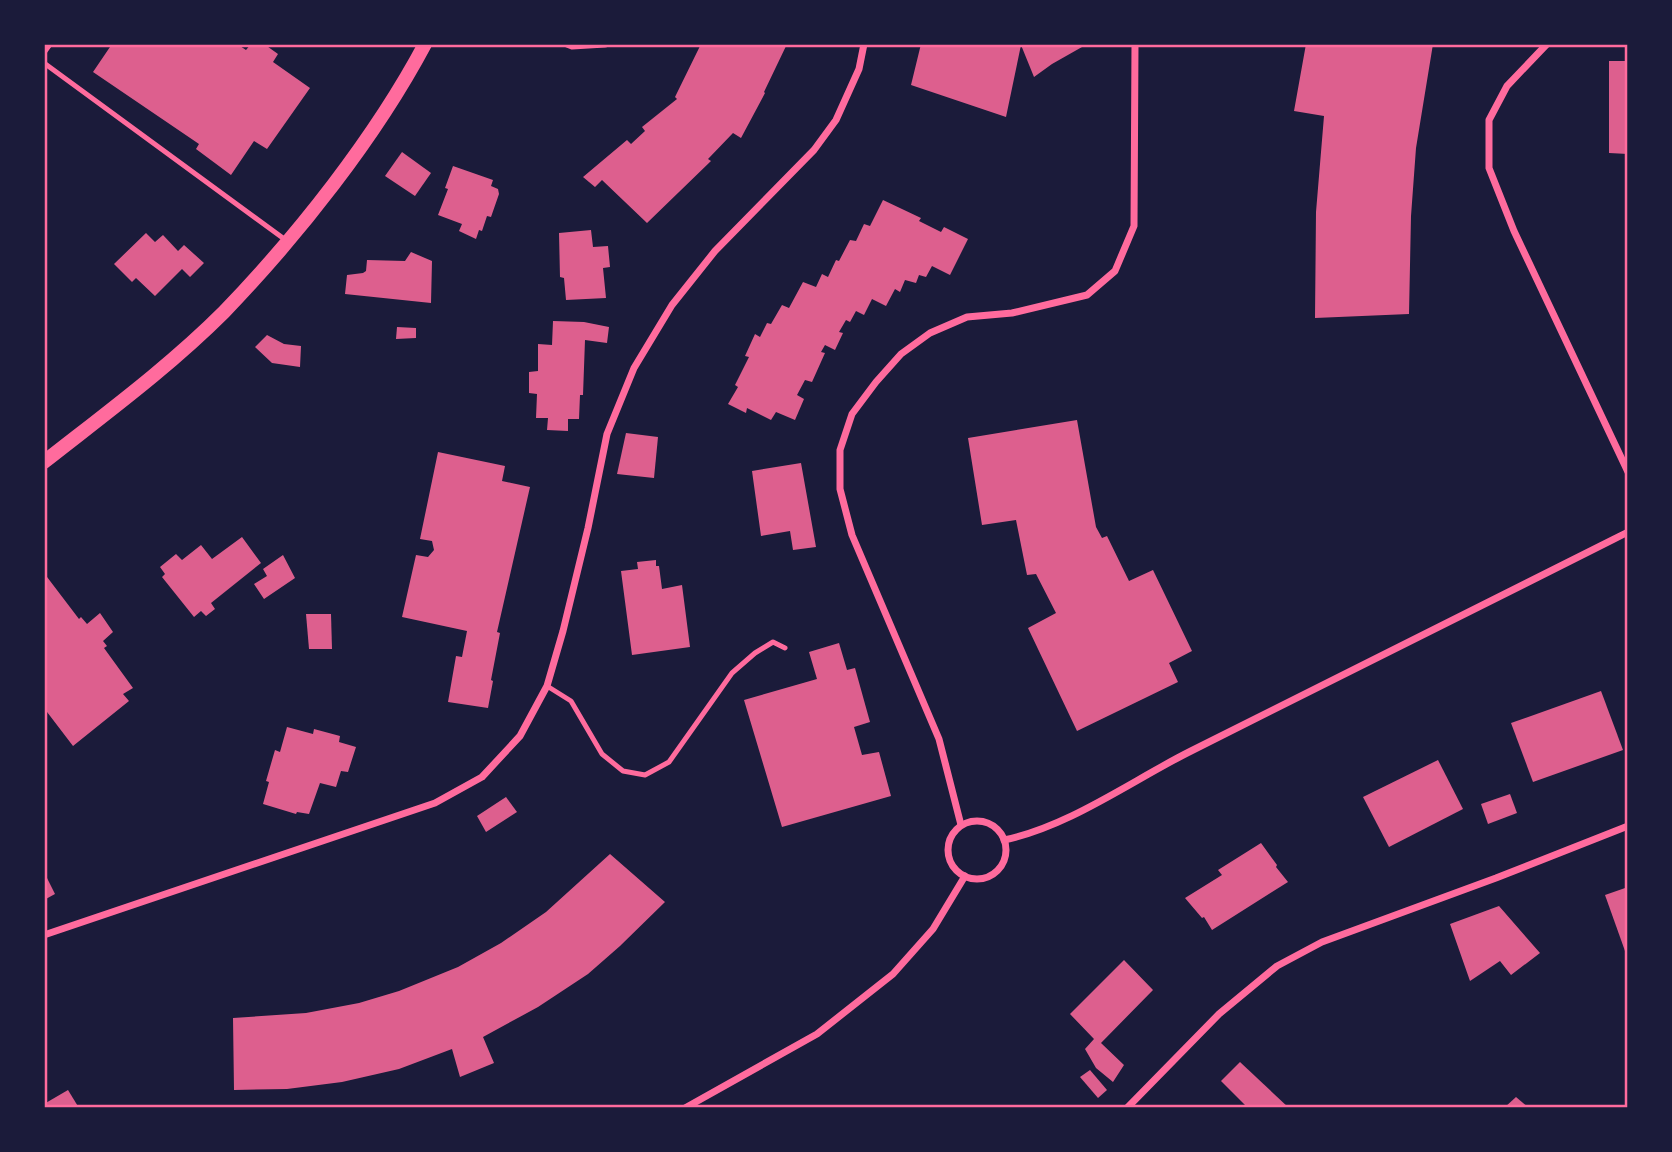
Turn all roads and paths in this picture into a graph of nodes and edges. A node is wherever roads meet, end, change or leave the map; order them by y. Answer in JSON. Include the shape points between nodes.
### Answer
{"nodes":[{"id":1,"x":49,"y":44,"type":"edge"},
{"id":2,"x":425,"y":44,"type":"edge"},
{"id":3,"x":567,"y":44,"type":"edge"},
{"id":4,"x":606,"y":44,"type":"edge"},
{"id":5,"x":864,"y":44,"type":"edge"},
{"id":6,"x":1135,"y":44,"type":"edge"},
{"id":7,"x":1547,"y":44,"type":"edge"},
{"id":8,"x":44,"y":51,"type":"edge"},
{"id":9,"x":44,"y":63,"type":"edge"},
{"id":10,"x":287,"y":241,"type":"junction"},
{"id":11,"x":44,"y":462,"type":"edge"},
{"id":12,"x":1628,"y":472,"type":"edge"},
{"id":13,"x":1628,"y":532,"type":"edge"},
{"id":14,"x":785,"y":648,"type":"dead end"},
{"id":15,"x":547,"y":686,"type":"junction"},
{"id":16,"x":961,"y":825,"type":"junction"},
{"id":17,"x":1628,"y":826,"type":"edge"},
{"id":18,"x":1004,"y":840,"type":"junction"},
{"id":19,"x":965,"y":876,"type":"junction"},
{"id":20,"x":44,"y":935,"type":"edge"},
{"id":21,"x":685,"y":1108,"type":"edge"},
{"id":22,"x":1128,"y":1108,"type":"edge"}],
"edges":[{"from":1,"to":8,"type":"street"},
{"from":2,"to":10,"type":"main road","via":[[379,119]]},
{"from":3,"to":4,"type":"street"},
{"from":5,"to":15,"type":"street","via":[[859,69],[836,120],[814,150],[715,251],[672,305],[634,368],[607,435],[564,631]]},
{"from":6,"to":16,"type":"street","via":[[1134,226],[1115,271],[1087,295],[1012,313],[967,317],[930,333],[901,354],[876,382],[852,414],[840,450],[841,489],[852,535],[939,739]]},
{"from":7,"to":12,"type":"street","via":[[1507,86],[1489,120],[1489,169]]},
{"from":9,"to":10,"type":"lane"},
{"from":10,"to":11,"type":"main road","via":[[223,313]]},
{"from":13,"to":18,"type":"street","via":[[1061,820]]},
{"from":14,"to":15,"type":"lane","via":[[773,642],[732,673],[669,762],[645,775],[623,771],[602,754],[571,701]]},
{"from":15,"to":20,"type":"street","via":[[520,736],[482,777],[435,803]]},
{"from":16,"to":18,"type":"street","via":[[984,821]]},
{"from":16,"to":19,"type":"street","via":[[952,835],[948,854]]},
{"from":17,"to":22,"type":"street","via":[[1322,942],[1277,966],[1219,1014]]},
{"from":18,"to":19,"type":"street","via":[[1005,859],[993,874],[975,879]]},
{"from":19,"to":21,"type":"street","via":[[933,929],[893,974],[817,1034]]}]}
